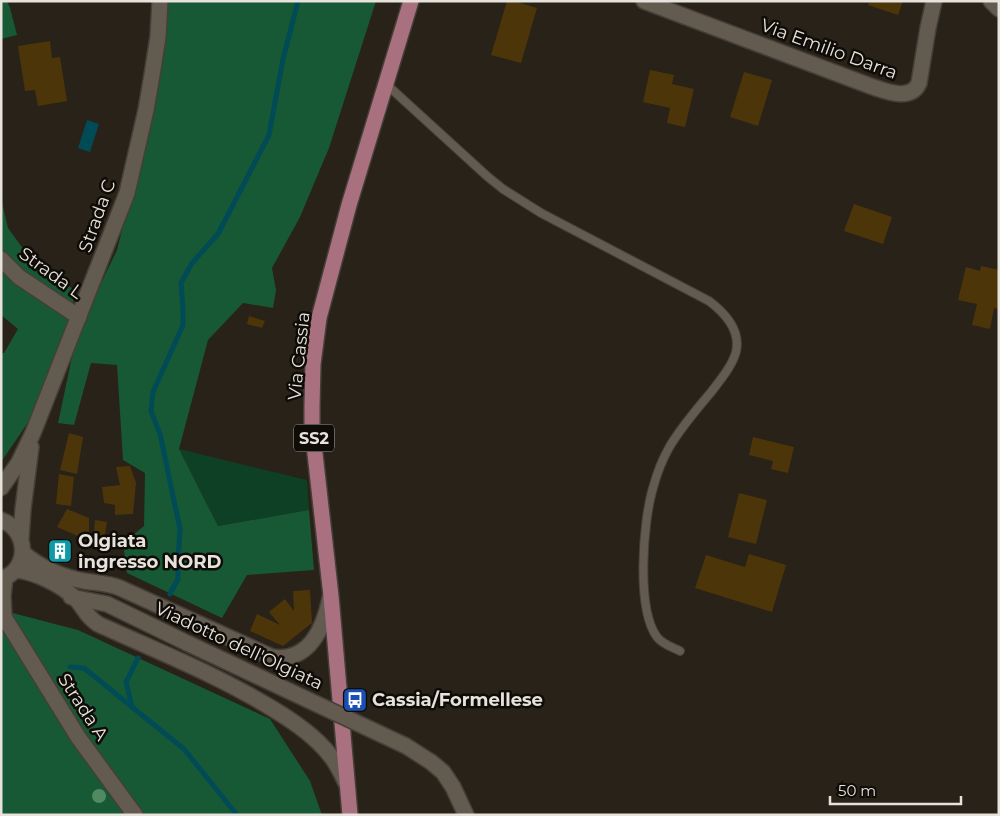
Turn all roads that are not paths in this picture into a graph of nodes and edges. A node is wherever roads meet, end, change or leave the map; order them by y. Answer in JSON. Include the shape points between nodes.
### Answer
{"nodes":[{"id":1,"x":160,"y":1,"type":"edge"},
{"id":2,"x":411,"y":1,"type":"edge"},
{"id":3,"x":644,"y":1,"type":"edge"},
{"id":4,"x":934,"y":1,"type":"edge"},
{"id":5,"x":991,"y":1,"type":"edge"},
{"id":6,"x":999,"y":9,"type":"edge"},
{"id":7,"x":386,"y":84,"type":"junction"},
{"id":8,"x":1,"y":259,"type":"edge"},
{"id":9,"x":79,"y":317,"type":"junction"},
{"id":10,"x":33,"y":434,"type":"junction"},
{"id":11,"x":1,"y":488,"type":"edge"},
{"id":12,"x":1,"y":520,"type":"edge"},
{"id":13,"x":21,"y":538,"type":"junction"},
{"id":14,"x":22,"y":554,"type":"junction"},
{"id":15,"x":7,"y":576,"type":"edge"},
{"id":16,"x":84,"y":581,"type":"junction"},
{"id":17,"x":330,"y":596,"type":"junction"},
{"id":18,"x":76,"y":598,"type":"junction"},
{"id":19,"x":107,"y":604,"type":"junction"},
{"id":20,"x":2,"y":614,"type":"edge"},
{"id":21,"x":680,"y":651,"type":"dead end"},
{"id":22,"x":347,"y":787,"type":"junction"},
{"id":23,"x":136,"y":815,"type":"edge"},
{"id":24,"x":350,"y":815,"type":"edge"},
{"id":25,"x":466,"y":815,"type":"edge"}],
"edges":[{"from":1,"to":9,"type":"street","name":"Strada C","via":[[152,75],[127,193]]},
{"from":2,"to":7,"type":"main road","name":"Via Cassia","number":"SS2"},
{"from":3,"to":4,"type":"street","name":"Via Emilio Darra","via":[[873,87],[900,94],[915,90],[920,83]]},
{"from":5,"to":6,"type":"street"},
{"from":7,"to":17,"type":"main road","name":"Via Cassia","number":"SS2","via":[[319,318],[313,364],[312,427]]},
{"from":7,"to":21,"type":"lane","via":[[503,189],[709,301],[724,314],[734,330],[736,351],[731,363],[669,448],[653,488],[648,512],[643,587],[649,620],[660,640]]},
{"from":8,"to":9,"type":"street","name":"Strada L","via":[[19,277]]},
{"from":9,"to":10,"type":"street","name":"Strada C"},
{"from":10,"to":11,"type":"street","name":"Strada C"},
{"from":10,"to":13,"type":"street","name":"Strada C"},
{"from":12,"to":13,"type":"street","via":[[15,529]]},
{"from":13,"to":14,"type":"street","name":"Strada C"},
{"from":14,"to":15,"type":"street","name":"Strada A","via":[[20,562]]},
{"from":14,"to":16,"type":"street","via":[[37,555],[66,567]]},
{"from":15,"to":18,"type":"street","via":[[30,572]]},
{"from":15,"to":20,"type":"street","name":"Strada A"},
{"from":16,"to":17,"type":"street","via":[[120,588],[280,658],[299,653],[312,641],[324,620]]},
{"from":16,"to":19,"type":"street"},
{"from":17,"to":22,"type":"main road","name":"Via Cassia","number":"SS2"},
{"from":18,"to":19,"type":"street"},
{"from":18,"to":22,"type":"street","via":[[92,621],[222,680],[282,714],[329,753]]},
{"from":19,"to":25,"type":"street","name":"Viadotto dell'Olgiata","bridge":true,"via":[[406,746],[443,772]]},
{"from":20,"to":23,"type":"street","name":"Strada A","via":[[78,737]]},
{"from":22,"to":24,"type":"main road","name":"Via Cassia","number":"SS2"}]}
